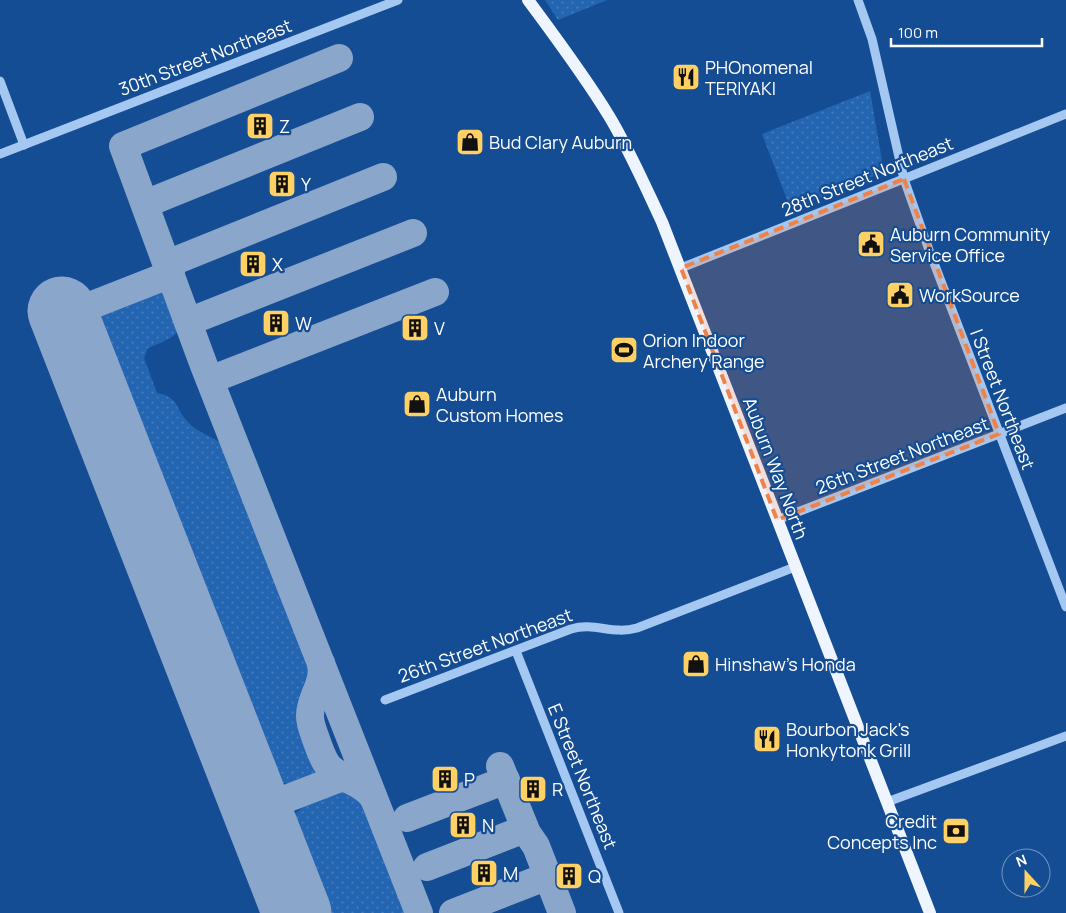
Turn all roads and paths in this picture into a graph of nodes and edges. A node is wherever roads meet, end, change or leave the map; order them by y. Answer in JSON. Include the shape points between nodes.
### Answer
{"nodes":[{"id":1,"x":398,"y":0,"type":"edge"},
{"id":2,"x":528,"y":0,"type":"edge"},
{"id":3,"x":858,"y":0,"type":"edge"},
{"id":4,"x":0,"y":81,"type":"edge"},
{"id":5,"x":1066,"y":114,"type":"edge"},
{"id":6,"x":24,"y":145,"type":"junction"},
{"id":7,"x":0,"y":154,"type":"edge"},
{"id":8,"x":904,"y":179,"type":"junction"},
{"id":9,"x":681,"y":268,"type":"junction"},
{"id":10,"x":1066,"y":408,"type":"edge"},
{"id":11,"x":999,"y":434,"type":"junction"},
{"id":12,"x":777,"y":520,"type":"junction"},
{"id":13,"x":795,"y":567,"type":"junction"},
{"id":14,"x":1066,"y":607,"type":"edge"},
{"id":15,"x":516,"y":651,"type":"junction"},
{"id":16,"x":385,"y":700,"type":"dead end"},
{"id":17,"x":1066,"y":736,"type":"edge"},
{"id":18,"x":887,"y":802,"type":"junction"},
{"id":19,"x":619,"y":913,"type":"edge"},
{"id":20,"x":930,"y":913,"type":"edge"}],
"edges":[{"from":1,"to":6,"type":"street","name":"30th Street Northeast"},
{"from":2,"to":9,"type":"main road","name":"Auburn Way North","via":[[578,66],[610,117],[637,168]]},
{"from":3,"to":8,"type":"street","name":"I Street Northeast","via":[[872,40]]},
{"from":4,"to":6,"type":"street"},
{"from":5,"to":8,"type":"street","name":"28th Street Northeast"},
{"from":6,"to":7,"type":"street","name":"30th Street Northeast"},
{"from":8,"to":9,"type":"street","name":"28th Street Northeast"},
{"from":8,"to":11,"type":"street","name":"I Street Northeast"},
{"from":9,"to":12,"type":"main road","name":"Auburn Way North"},
{"from":10,"to":11,"type":"street","name":"26th Street Northeast"},
{"from":11,"to":12,"type":"street","name":"26th Street Northeast"},
{"from":11,"to":14,"type":"street","name":"I Street Northeast"},
{"from":12,"to":13,"type":"main road","name":"Auburn Way North"},
{"from":13,"to":15,"type":"street","name":"26th Street Northeast","via":[[637,628],[621,631],[581,626]]},
{"from":13,"to":18,"type":"main road","name":"Auburn Way North"},
{"from":15,"to":16,"type":"street","name":"26th Street Northeast"},
{"from":15,"to":19,"type":"street","name":"E Street Northeast"},
{"from":17,"to":18,"type":"street"},
{"from":18,"to":20,"type":"main road","name":"Auburn Way North"}]}
